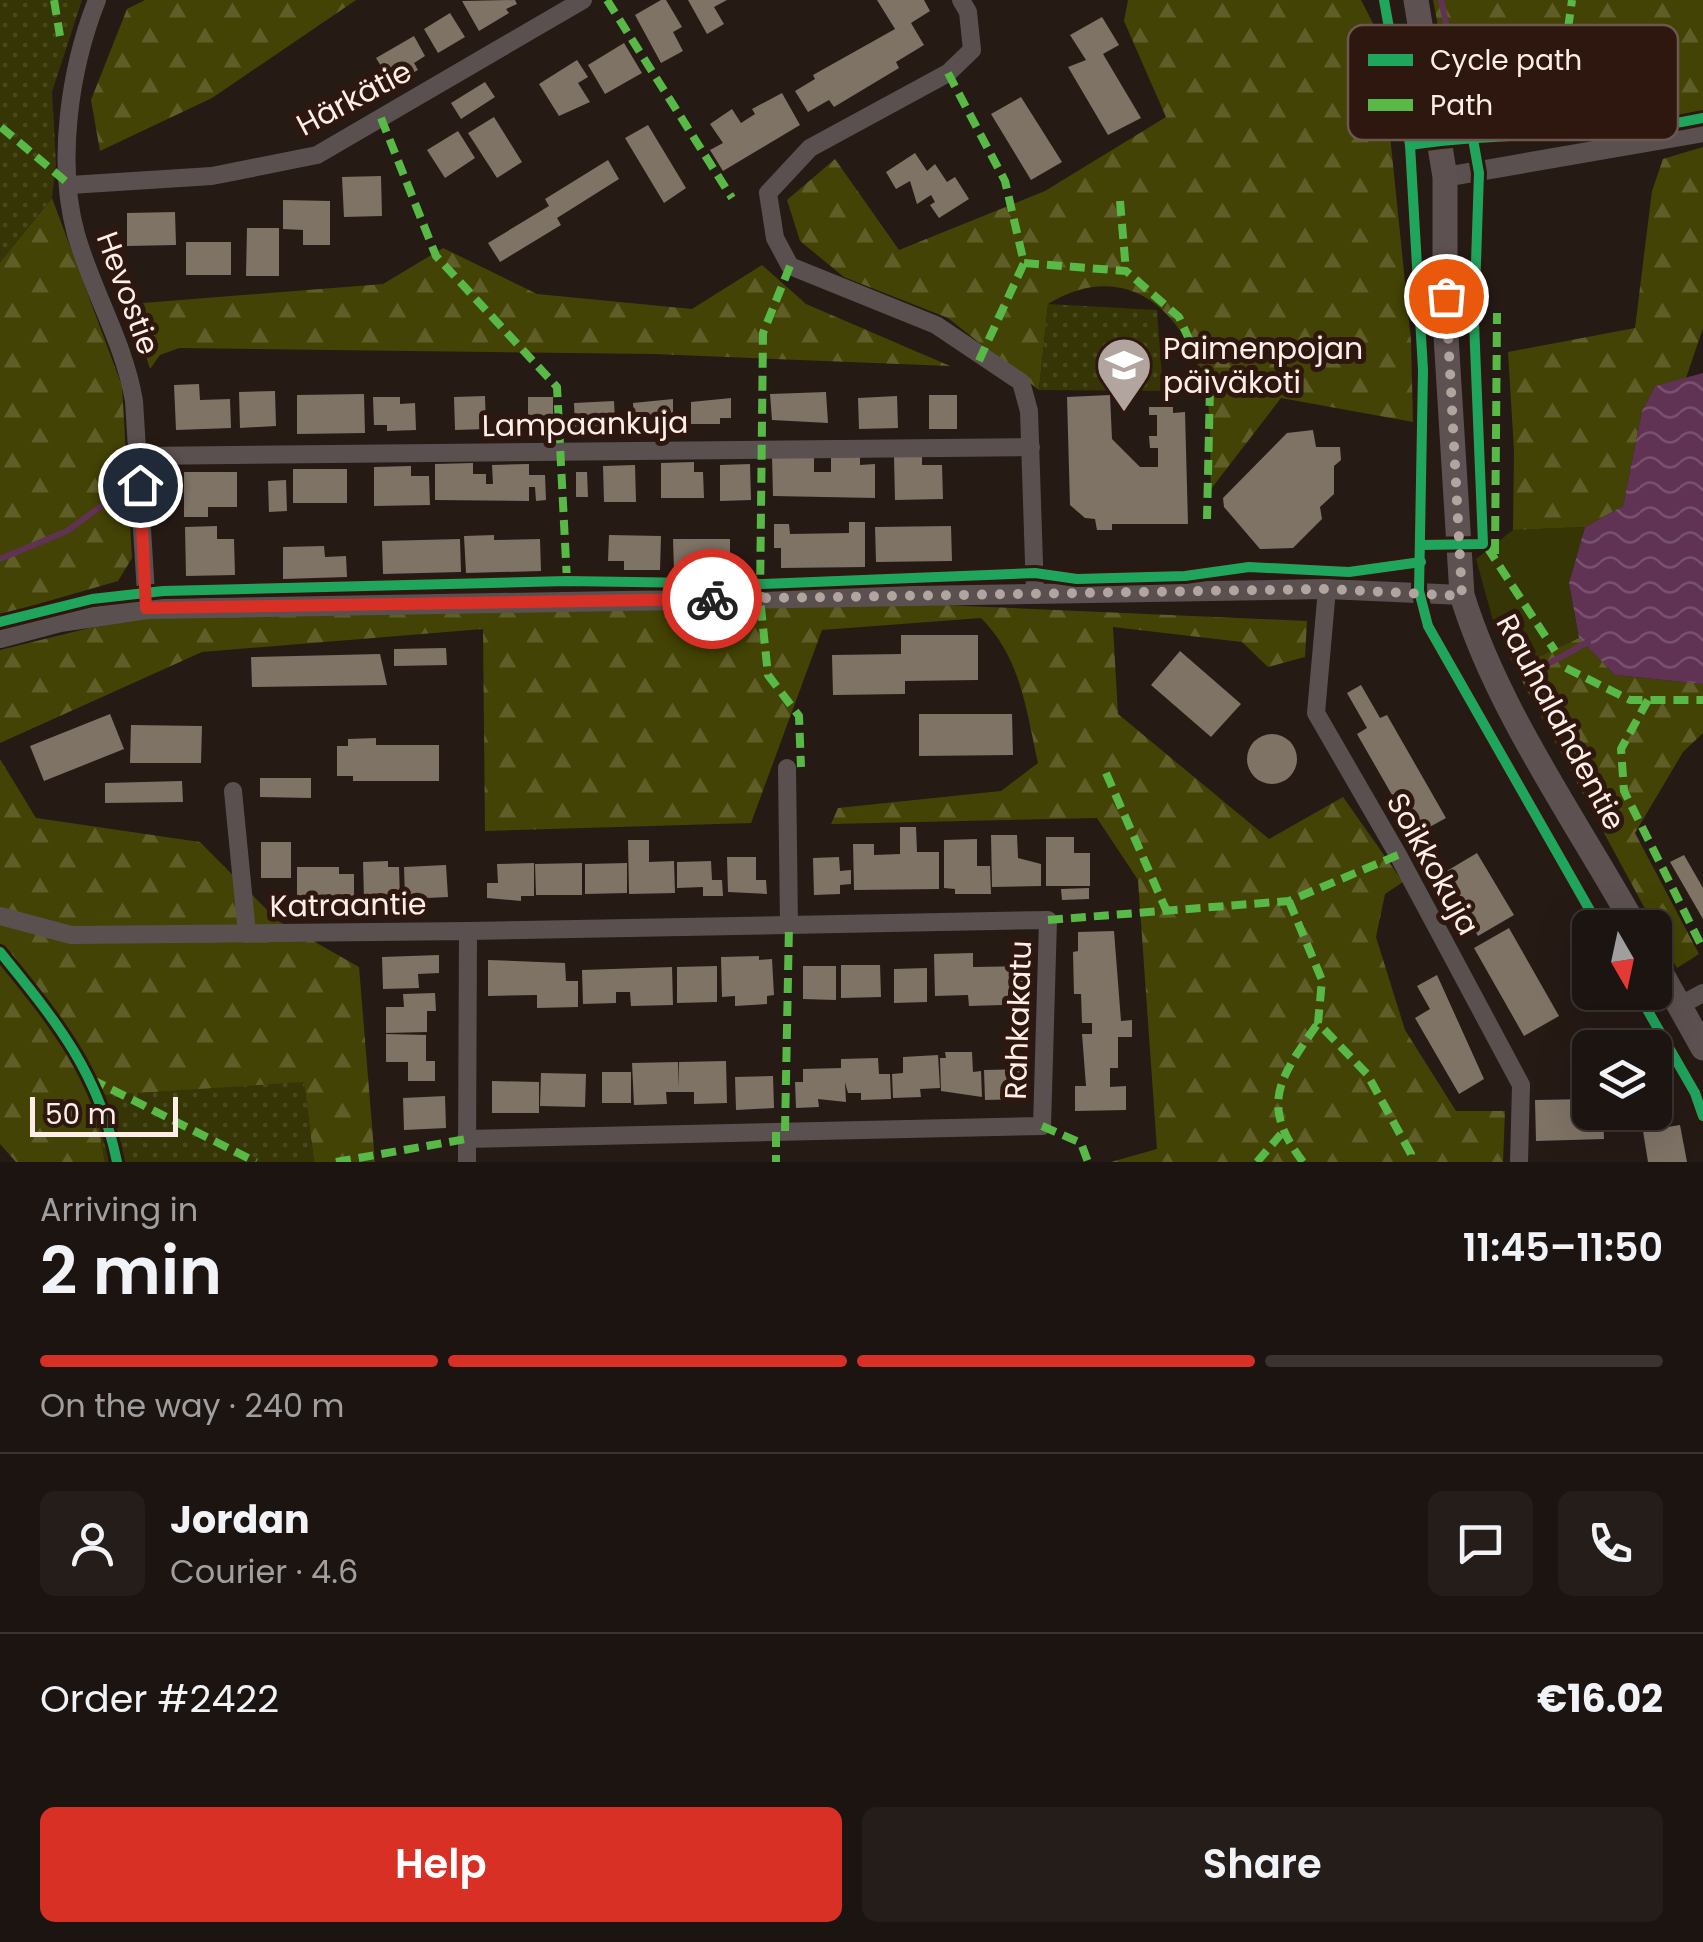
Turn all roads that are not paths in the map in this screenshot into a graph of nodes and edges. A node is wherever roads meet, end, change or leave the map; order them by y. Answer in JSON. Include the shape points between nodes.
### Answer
{"nodes":[{"id":1,"x":97,"y":0,"type":"edge"},
{"id":2,"x":583,"y":0,"type":"edge"},
{"id":3,"x":961,"y":0,"type":"edge"},
{"id":4,"x":1416,"y":0,"type":"edge"},
{"id":5,"x":1420,"y":25,"type":"edge"},
{"id":6,"x":1703,"y":132,"type":"edge"},
{"id":7,"x":1678,"y":136,"type":"edge"},
{"id":8,"x":1439,"y":140,"type":"edge"},
{"id":9,"x":1657,"y":140,"type":"edge"},
{"id":10,"x":1445,"y":177,"type":"junction"},
{"id":11,"x":70,"y":184,"type":"junction"},
{"id":12,"x":1031,"y":447,"type":"junction"},
{"id":13,"x":139,"y":456,"type":"junction"},
{"id":14,"x":1327,"y":589,"type":"junction"},
{"id":15,"x":1036,"y":593,"type":"junction"},
{"id":16,"x":1462,"y":596,"type":"junction"},
{"id":17,"x":146,"y":608,"type":"junction"},
{"id":18,"x":0,"y":638,"type":"edge"},
{"id":19,"x":787,"y":768,"type":"dead end"},
{"id":20,"x":233,"y":791,"type":"dead end"},
{"id":21,"x":1626,"y":910,"type":"edge"},
{"id":22,"x":0,"y":916,"type":"edge"},
{"id":23,"x":789,"y":925,"type":"junction"},
{"id":24,"x":468,"y":931,"type":"junction"},
{"id":25,"x":247,"y":934,"type":"junction"},
{"id":26,"x":1672,"y":993,"type":"edge"},
{"id":27,"x":1703,"y":993,"type":"edge"},
{"id":28,"x":1679,"y":1006,"type":"junction"},
{"id":29,"x":1703,"y":1048,"type":"edge"},
{"id":30,"x":466,"y":1139,"type":"junction"},
{"id":31,"x":467,"y":1162,"type":"edge"},
{"id":32,"x":1518,"y":1162,"type":"edge"}],
"edges":[{"from":1,"to":11,"type":"street","name":"Hevostie","via":[[70,96]]},
{"from":2,"to":11,"type":"street","name":"Härkätie","via":[[318,155],[212,176]]},
{"from":3,"to":12,"type":"street","via":[[972,50],[948,73],[810,148],[768,193],[775,238],[790,266],[936,325],[1021,382]]},
{"from":4,"to":5,"type":"main road","name":"Rauhalahdentie"},
{"from":6,"to":7,"type":"street"},
{"from":8,"to":10,"type":"main road","name":"Rauhalahdentie"},
{"from":9,"to":10,"type":"street"},
{"from":10,"to":16,"type":"main road","name":"Rauhalahdentie","via":[[1445,320]]},
{"from":11,"to":13,"type":"street","name":"Hevostie","via":[[75,232],[129,370]]},
{"from":12,"to":13,"type":"street","name":"Lampaankuja"},
{"from":12,"to":15,"type":"street"},
{"from":13,"to":17,"type":"street","name":"Hevostie"},
{"from":14,"to":15,"type":"street"},
{"from":14,"to":16,"type":"street"},
{"from":14,"to":32,"type":"street","name":"Soikkokuja","via":[[1316,713],[1520,1085]]},
{"from":15,"to":17,"type":"street"},
{"from":16,"to":21,"type":"main road","name":"Rauhalahdentie","via":[[1508,703]]},
{"from":17,"to":18,"type":"street"},
{"from":19,"to":23,"type":"street"},
{"from":20,"to":25,"type":"street"},
{"from":22,"to":25,"type":"street","name":"Katraantie","via":[[71,935]]},
{"from":23,"to":24,"type":"street","name":"Rahkakatu"},
{"from":23,"to":30,"type":"street","name":"Rahkakatu","via":[[1048,920],[1042,1126]]},
{"from":24,"to":25,"type":"street","name":"Katraantie"},
{"from":24,"to":30,"type":"street","name":"Katraantie"},
{"from":26,"to":28,"type":"main road"},
{"from":27,"to":28,"type":"street"},
{"from":28,"to":29,"type":"main road"},
{"from":30,"to":31,"type":"street","name":"Katraantie"}]}
